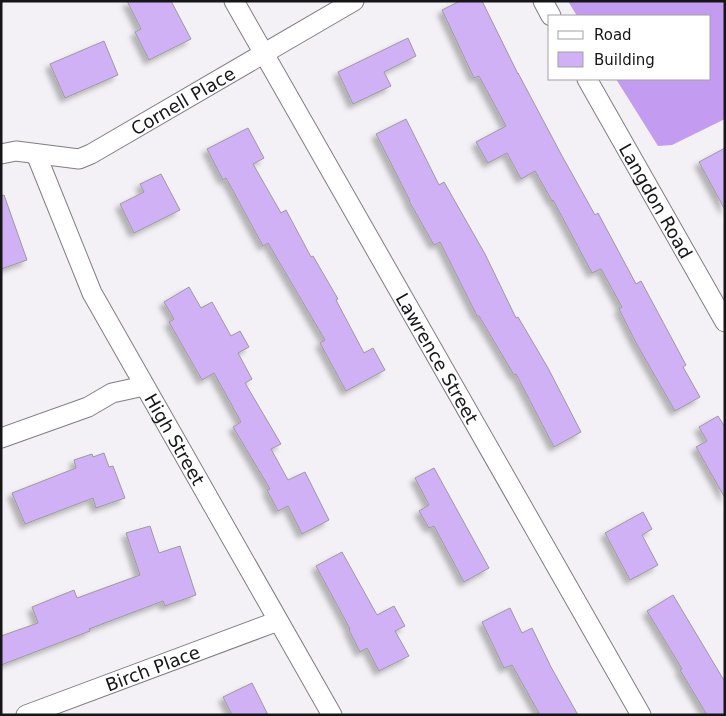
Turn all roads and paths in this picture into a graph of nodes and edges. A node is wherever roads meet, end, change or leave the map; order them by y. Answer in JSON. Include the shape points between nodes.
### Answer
{"nodes":[{"id":1,"x":234,"y":1,"type":"edge"},
{"id":2,"x":354,"y":1,"type":"edge"},
{"id":3,"x":543,"y":1,"type":"edge"},
{"id":4,"x":550,"y":15,"type":"edge"},
{"id":5,"x":263,"y":54,"type":"junction"},
{"id":6,"x":588,"y":80,"type":"edge"},
{"id":7,"x":1,"y":154,"type":"edge"},
{"id":8,"x":36,"y":154,"type":"junction"},
{"id":9,"x":725,"y":322,"type":"edge"},
{"id":10,"x":144,"y":386,"type":"junction"},
{"id":11,"x":1,"y":438,"type":"edge"},
{"id":12,"x":278,"y":621,"type":"junction"},
{"id":13,"x":26,"y":715,"type":"edge"},
{"id":14,"x":332,"y":715,"type":"edge"},
{"id":15,"x":640,"y":715,"type":"edge"}],
"edges":[{"from":1,"to":5,"type":"street","name":"Lawrence Street"},
{"from":2,"to":5,"type":"street","name":"Cornell Place"},
{"from":3,"to":4,"type":"street"},
{"from":5,"to":8,"type":"street","name":"Cornell Place","via":[[79,159]]},
{"from":5,"to":15,"type":"street","name":"Lawrence Street"},
{"from":6,"to":9,"type":"street","name":"Langdon Road"},
{"from":7,"to":8,"type":"street","name":"Cornell Place","via":[[16,150]]},
{"from":8,"to":10,"type":"street","name":"High Street","via":[[92,293]]},
{"from":10,"to":11,"type":"street","via":[[112,393],[88,407]]},
{"from":10,"to":12,"type":"street","name":"High Street"},
{"from":12,"to":13,"type":"street","name":"Birch Place"},
{"from":12,"to":14,"type":"street","name":"High Street"}]}
